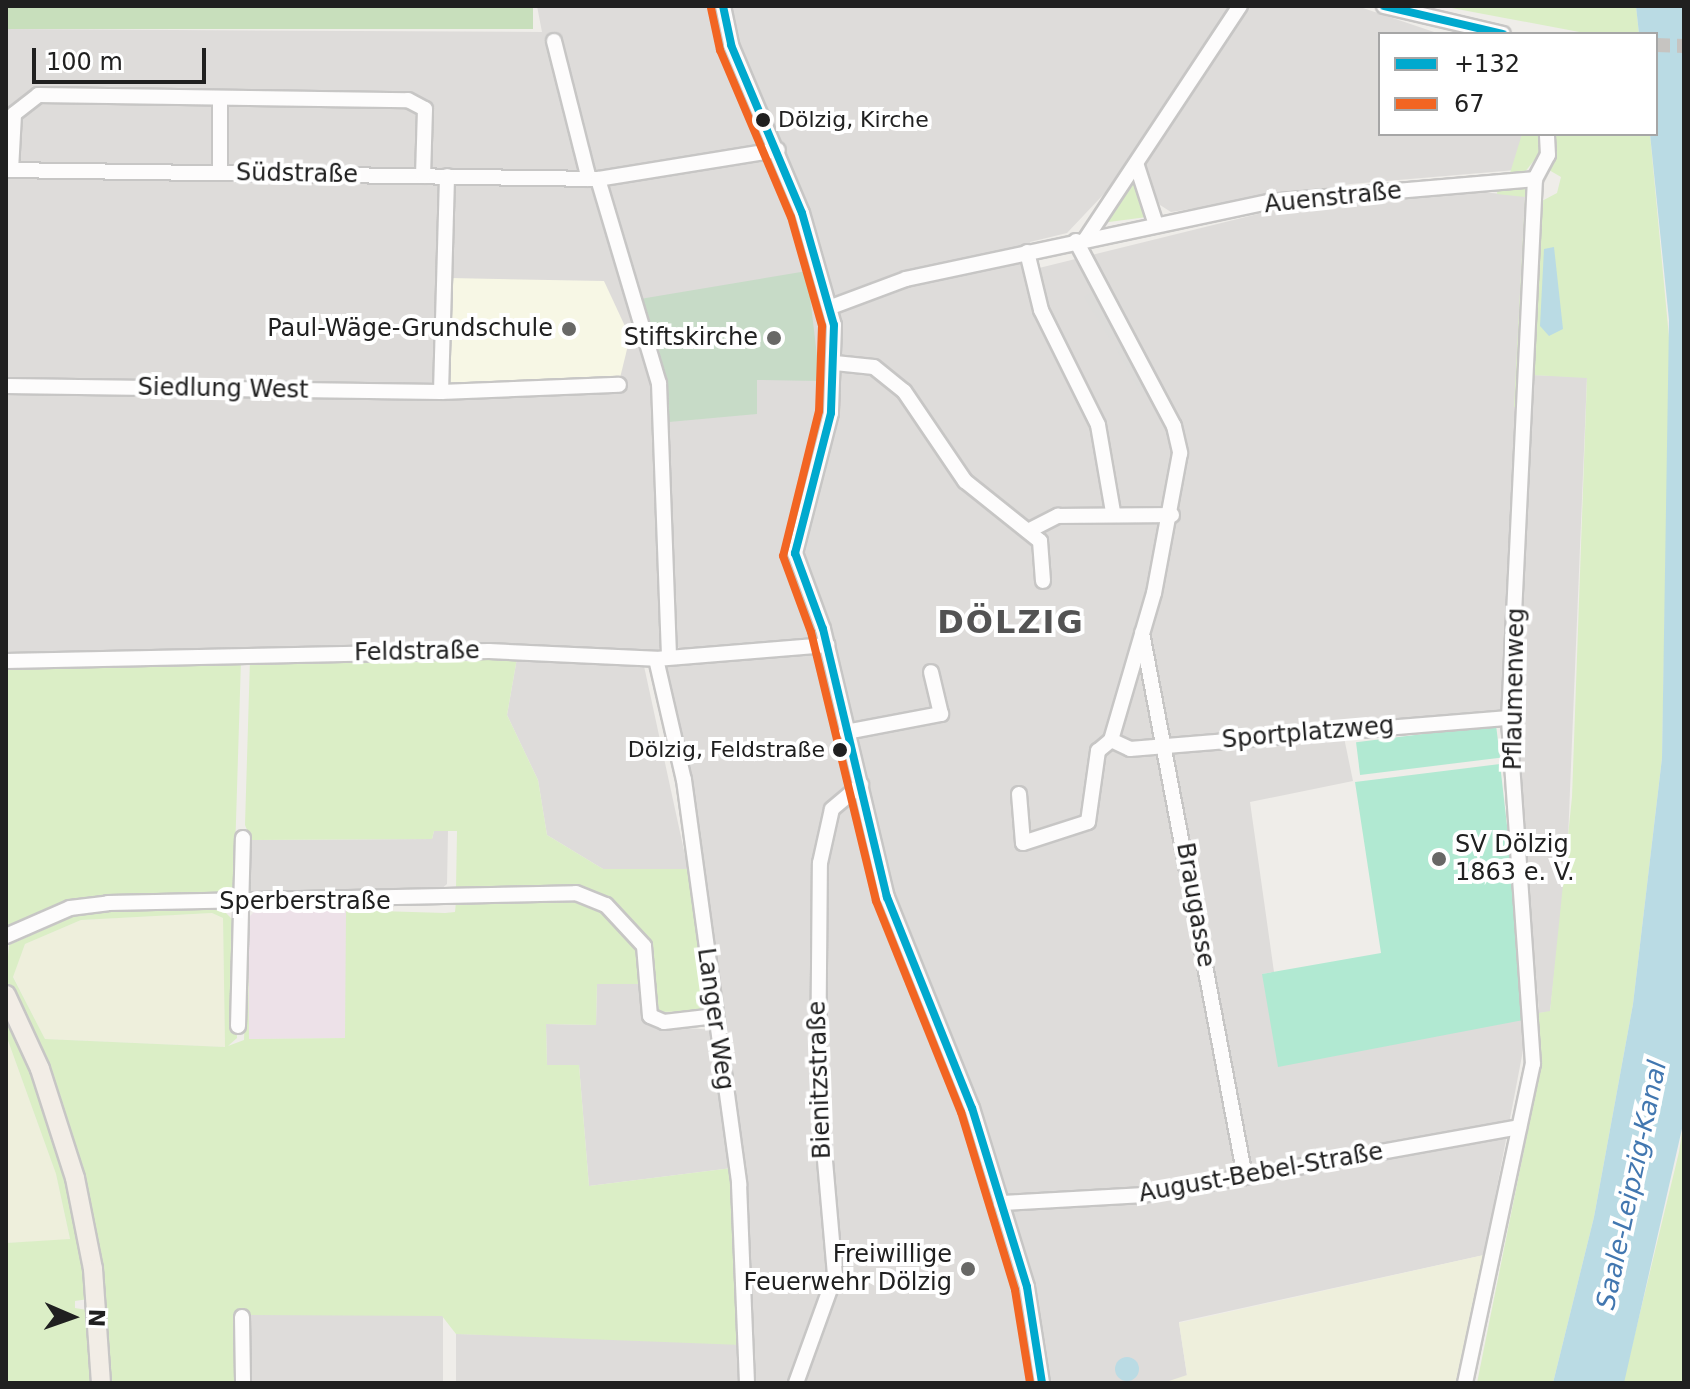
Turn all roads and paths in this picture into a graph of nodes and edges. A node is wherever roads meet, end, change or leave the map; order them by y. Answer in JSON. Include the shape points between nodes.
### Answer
{"nodes":[{"id":1,"x":723,"y":6,"type":"edge"},
{"id":2,"x":1240,"y":6,"type":"edge"},
{"id":3,"x":1384,"y":6,"type":"edge"},
{"id":4,"x":1494,"y":32,"type":"edge"},
{"id":5,"x":554,"y":41,"type":"dead end"},
{"id":6,"x":220,"y":98,"type":"junction"},
{"id":7,"x":1547,"y":136,"type":"edge"},
{"id":8,"x":778,"y":150,"type":"junction"},
{"id":9,"x":1137,"y":166,"type":"junction"},
{"id":10,"x":8,"y":170,"type":"edge"},
{"id":11,"x":220,"y":173,"type":"junction"},
{"id":12,"x":423,"y":176,"type":"junction"},
{"id":13,"x":447,"y":176,"type":"junction"},
{"id":14,"x":594,"y":179,"type":"junction"},
{"id":15,"x":1535,"y":179,"type":"junction"},
{"id":16,"x":1156,"y":225,"type":"junction"},
{"id":17,"x":1080,"y":240,"type":"junction"},
{"id":18,"x":1027,"y":252,"type":"junction"},
{"id":19,"x":831,"y":307,"type":"junction"},
{"id":20,"x":835,"y":363,"type":"junction"},
{"id":21,"x":619,"y":385,"type":"dead end"},
{"id":22,"x":6,"y":386,"type":"edge"},
{"id":23,"x":441,"y":392,"type":"junction"},
{"id":24,"x":1113,"y":512,"type":"junction"},
{"id":25,"x":1172,"y":515,"type":"junction"},
{"id":26,"x":1028,"y":531,"type":"junction"},
{"id":27,"x":1043,"y":581,"type":"dead end"},
{"id":28,"x":1142,"y":633,"type":"junction"},
{"id":29,"x":827,"y":645,"type":"junction"},
{"id":30,"x":662,"y":658,"type":"junction"},
{"id":31,"x":6,"y":661,"type":"edge"},
{"id":32,"x":931,"y":672,"type":"dead end"},
{"id":33,"x":1509,"y":718,"type":"junction"},
{"id":34,"x":846,"y":732,"type":"junction"},
{"id":35,"x":1111,"y":740,"type":"junction"},
{"id":36,"x":1166,"y":745,"type":"junction"},
{"id":37,"x":861,"y":785,"type":"junction"},
{"id":38,"x":1019,"y":794,"type":"dead end"},
{"id":39,"x":243,"y":838,"type":"dead end"},
{"id":40,"x":239,"y":903,"type":"junction"},
{"id":41,"x":6,"y":936,"type":"edge"},
{"id":42,"x":6,"y":995,"type":"edge"},
{"id":43,"x":716,"y":1016,"type":"junction"},
{"id":44,"x":238,"y":1026,"type":"dead end"},
{"id":45,"x":1519,"y":1127,"type":"junction"},
{"id":46,"x":1245,"y":1177,"type":"junction"},
{"id":47,"x":1001,"y":1203,"type":"junction"},
{"id":48,"x":242,"y":1317,"type":"dead end"},
{"id":49,"x":101,"y":1383,"type":"edge"},
{"id":50,"x":243,"y":1383,"type":"edge"},
{"id":51,"x":747,"y":1383,"type":"edge"},
{"id":52,"x":796,"y":1383,"type":"edge"},
{"id":53,"x":1042,"y":1383,"type":"edge"},
{"id":54,"x":1465,"y":1383,"type":"edge"}],
"edges":[{"from":1,"to":8,"type":"street","via":[[731,45]]},
{"from":2,"to":9,"type":"street"},
{"from":3,"to":4,"type":"street"},
{"from":5,"to":14,"type":"street"},
{"from":6,"to":10,"type":"street","via":[[38,95],[14,114]]},
{"from":6,"to":11,"type":"street"},
{"from":6,"to":12,"type":"street","via":[[422,104]]},
{"from":7,"to":15,"type":"street","via":[[1548,155]]},
{"from":8,"to":14,"type":"street","name":"Südstraße"},
{"from":8,"to":19,"type":"street"},
{"from":9,"to":16,"type":"street"},
{"from":9,"to":17,"type":"street"},
{"from":10,"to":11,"type":"street","name":"Südstraße"},
{"from":11,"to":12,"type":"street","name":"Südstraße"},
{"from":12,"to":13,"type":"street","name":"Südstraße"},
{"from":13,"to":14,"type":"street","name":"Südstraße"},
{"from":13,"to":23,"type":"street"},
{"from":14,"to":30,"type":"street","name":"Langer Weg","via":[[659,383]]},
{"from":15,"to":16,"type":"street","name":"Auenstraße","via":[[1269,202]]},
{"from":15,"to":33,"type":"street","name":"Pflaumenweg"},
{"from":16,"to":17,"type":"street","name":"Auenstraße"},
{"from":17,"to":18,"type":"street","name":"Auenstraße"},
{"from":17,"to":25,"type":"street","name":"Braugasse","via":[[1174,426],[1180,464]]},
{"from":18,"to":19,"type":"street","name":"Auenstraße","via":[[906,279]]},
{"from":18,"to":24,"type":"street","via":[[1041,310],[1098,425]]},
{"from":19,"to":20,"type":"street"},
{"from":20,"to":26,"type":"street","via":[[883,372],[924,415],[965,481]]},
{"from":20,"to":29,"type":"street","via":[[830,420],[794,546]]},
{"from":21,"to":23,"type":"street","name":"Siedlung West"},
{"from":22,"to":23,"type":"street","name":"Siedlung West"},
{"from":24,"to":25,"type":"street"},
{"from":24,"to":26,"type":"street","via":[[1058,516]]},
{"from":25,"to":28,"type":"street","name":"Braugasse"},
{"from":26,"to":27,"type":"street","via":[[1045,550]]},
{"from":28,"to":35,"type":"street","name":"Braugasse"},
{"from":28,"to":36,"type":"street","name":"Braugasse"},
{"from":29,"to":30,"type":"street","name":"Feldstraße","via":[[737,657]]},
{"from":29,"to":34,"type":"street"},
{"from":30,"to":31,"type":"street","name":"Feldstraße","via":[[489,651]]},
{"from":30,"to":43,"type":"street","name":"Langer Weg"},
{"from":32,"to":34,"type":"street","via":[[941,714]]},
{"from":33,"to":36,"type":"street","name":"Sportplatzweg"},
{"from":33,"to":45,"type":"street","name":"Pflaumenweg","via":[[1535,1021]]},
{"from":34,"to":37,"type":"street"},
{"from":35,"to":36,"type":"street","name":"Sportplatzweg","via":[[1122,749]]},
{"from":35,"to":38,"type":"street","via":[[1098,751],[1088,822],[1023,843]]},
{"from":36,"to":46,"type":"street","name":"Braugasse"},
{"from":37,"to":47,"type":"street","via":[[887,897],[972,1108]]},
{"from":37,"to":52,"type":"street","name":"Bienitzstraße","via":[[832,809],[820,863],[818,1082],[835,1275]]},
{"from":39,"to":40,"type":"street"},
{"from":40,"to":41,"type":"street","name":"Sperberstraße","via":[[84,905]]},
{"from":40,"to":43,"type":"street","name":"Sperberstraße","via":[[576,893],[606,905],[644,946],[650,1016],[664,1022]]},
{"from":40,"to":44,"type":"street"},
{"from":42,"to":49,"type":"main road","via":[[57,1117],[91,1256]]},
{"from":43,"to":51,"type":"street","name":"Langer Weg","via":[[739,1184]]},
{"from":45,"to":46,"type":"street","name":"August-Bebel-Straße"},
{"from":45,"to":54,"type":"street","name":"Pflaumenweg"},
{"from":46,"to":47,"type":"street","name":"August-Bebel-Straße","via":[[1142,1195]]},
{"from":47,"to":53,"type":"street","via":[[1027,1287]]},
{"from":48,"to":50,"type":"street"}]}
